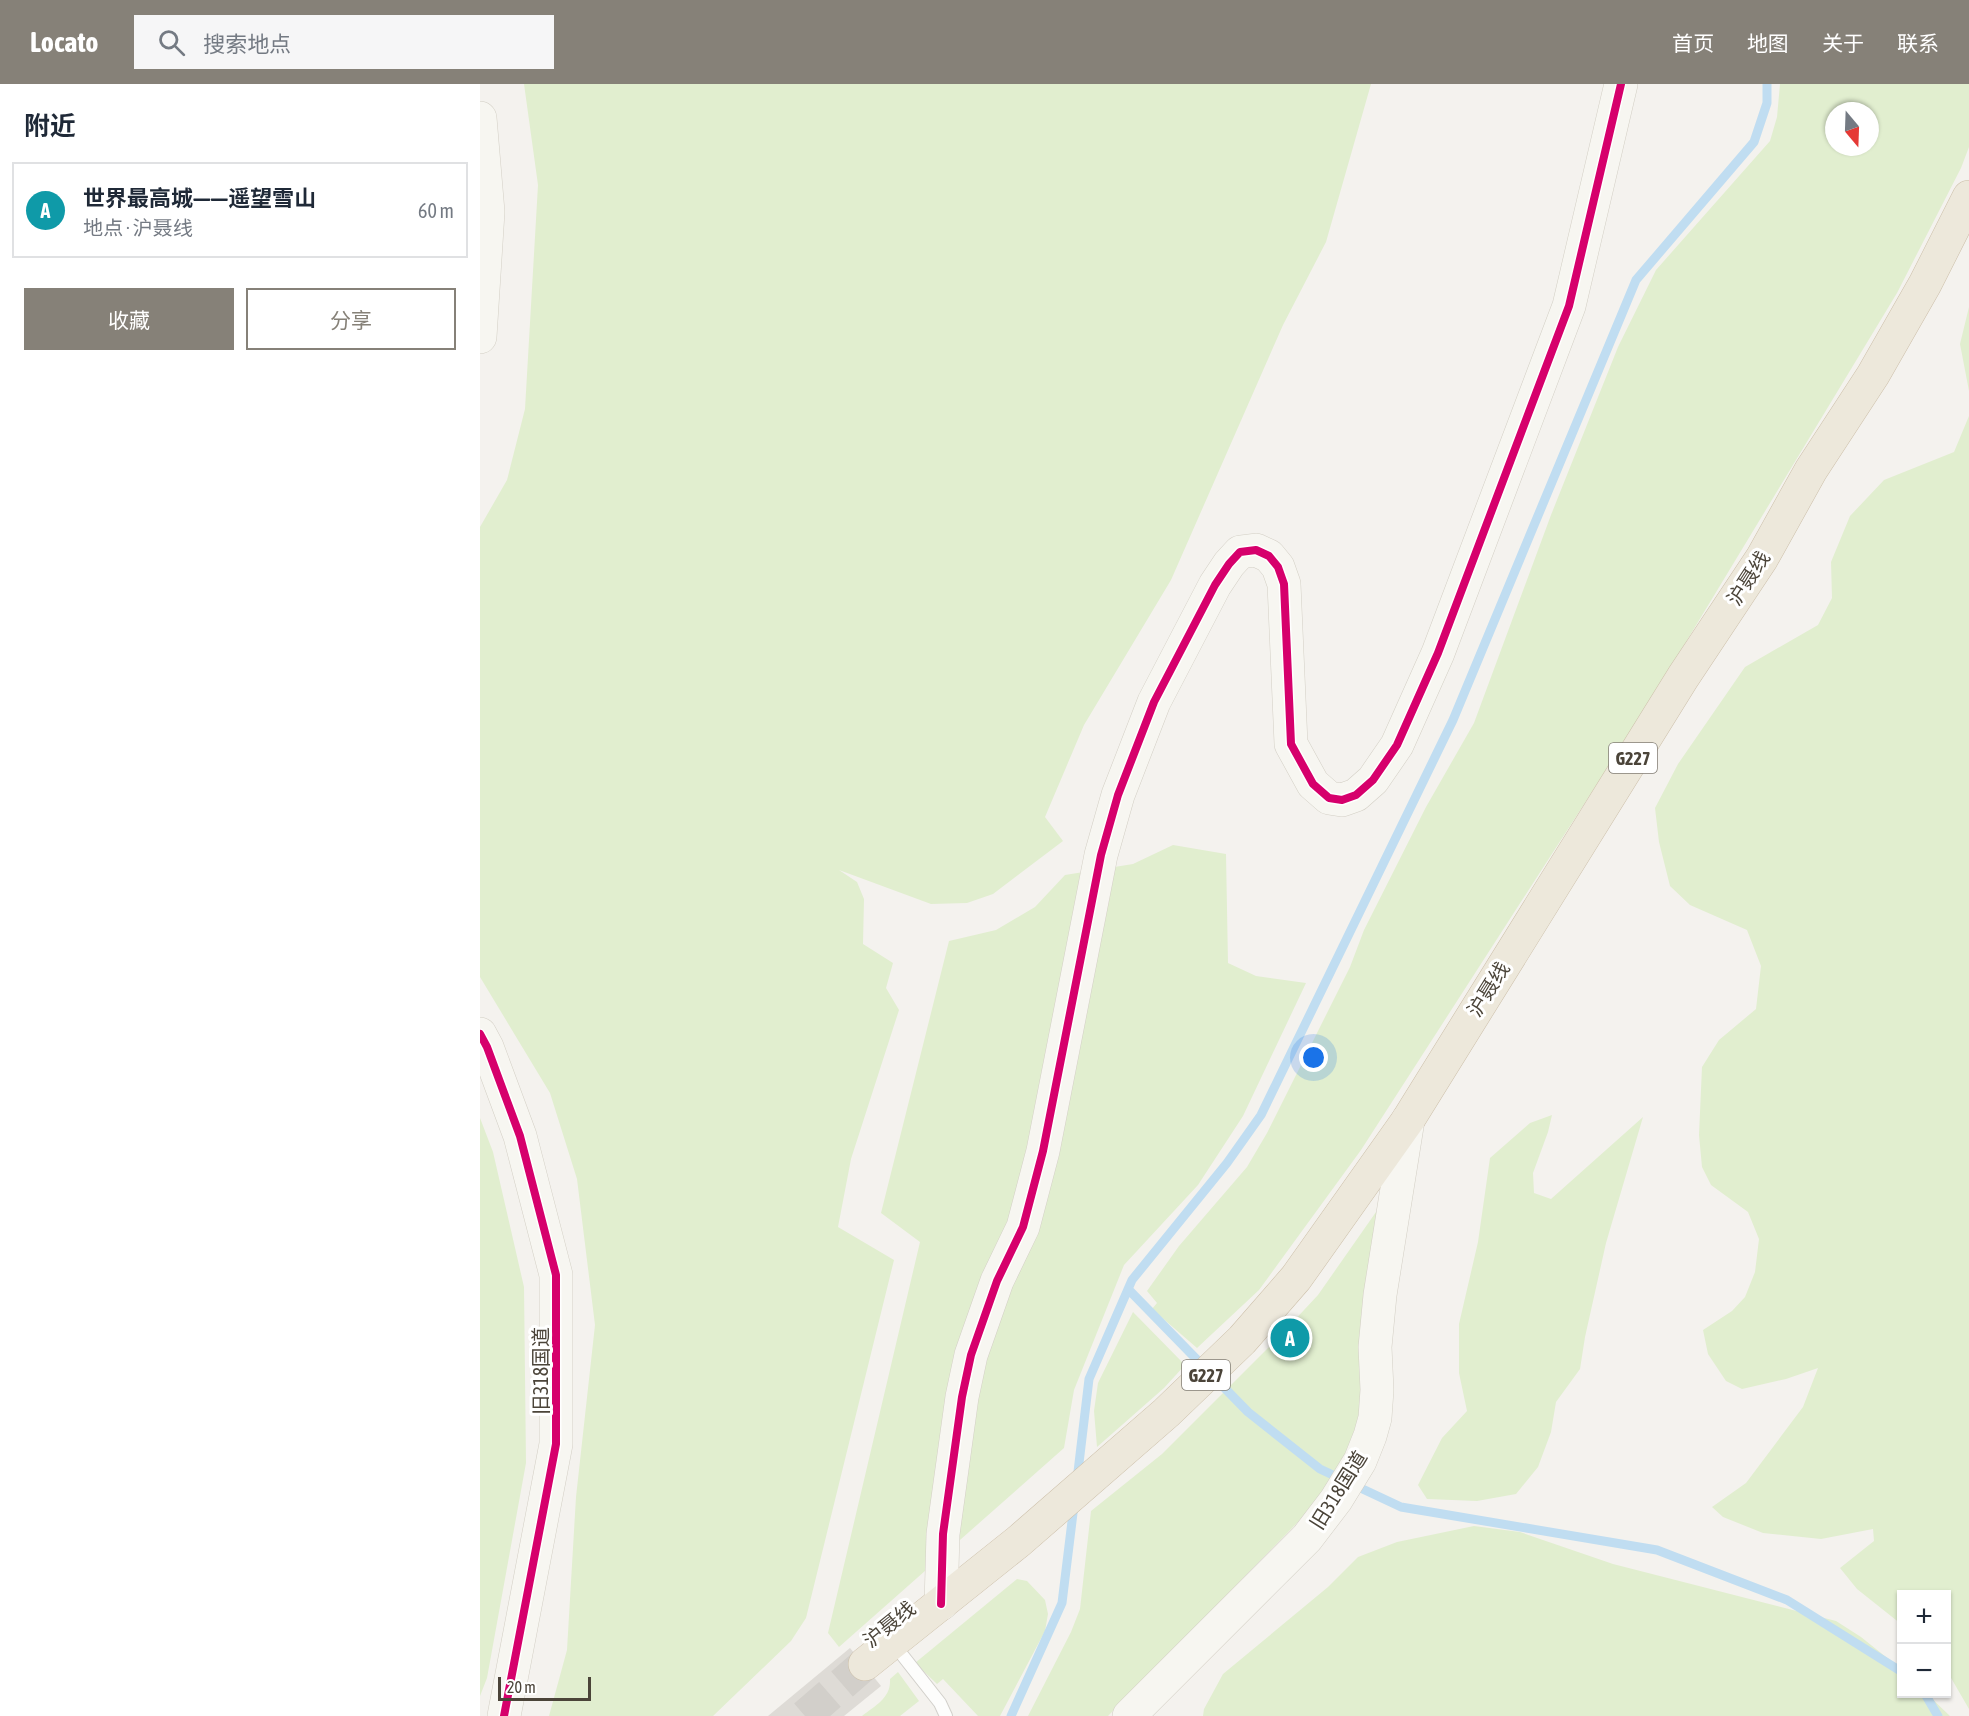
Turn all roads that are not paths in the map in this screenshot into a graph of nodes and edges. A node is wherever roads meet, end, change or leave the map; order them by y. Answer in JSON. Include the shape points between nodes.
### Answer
{"nodes":[{"id":1,"x":1621,"y":84,"type":"edge"},
{"id":2,"x":480,"y":118,"type":"edge"},
{"id":3,"x":1969,"y":197,"type":"edge"},
{"id":4,"x":480,"y":337,"type":"edge"},
{"id":5,"x":480,"y":1034,"type":"edge"},
{"id":6,"x":1408,"y":1120,"type":"junction"},
{"id":7,"x":941,"y":1604,"type":"junction"},
{"id":8,"x":892,"y":1642,"type":"junction"},
{"id":9,"x":865,"y":1664,"type":"tunnel mouth"},
{"id":10,"x":504,"y":1716,"type":"edge"},
{"id":11,"x":946,"y":1716,"type":"edge"},
{"id":12,"x":1129,"y":1716,"type":"edge"}],
"edges":[{"from":1,"to":7,"type":"street","via":[[1569,306],[1438,653],[1397,746],[1373,780],[1356,795],[1342,800],[1329,798],[1313,784],[1300,763],[1291,744],[1284,584],[1269,556],[1256,550],[1240,552],[1229,564],[1154,702],[1118,795],[1101,855],[1043,1151],[1023,1227],[997,1281],[971,1355],[943,1534]]},
{"from":2,"to":4,"type":"street","via":[[488,212]]},
{"from":3,"to":6,"type":"highway","name":"沪聂线","number":"G227","via":[[1925,285],[1762,558],[1677,687]]},
{"from":5,"to":10,"type":"street","name":"旧318国道","via":[[520,1136],[556,1275],[556,1444]]},
{"from":6,"to":7,"type":"highway","name":"沪聂线","number":"G227","via":[[1312,1256],[1220,1362],[1019,1541]]},
{"from":6,"to":12,"type":"street","name":"旧318国道","via":[[1380,1295],[1375,1418],[1360,1461],[1307,1538]]},
{"from":7,"to":8,"type":"highway","name":"沪聂线","number":"G227"},
{"from":8,"to":9,"type":"highway","name":"沪聂线","number":"G227"},
{"from":8,"to":11,"type":"lane"}]}
